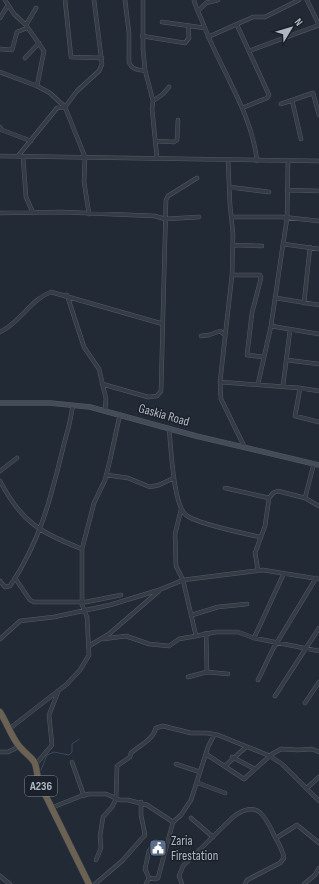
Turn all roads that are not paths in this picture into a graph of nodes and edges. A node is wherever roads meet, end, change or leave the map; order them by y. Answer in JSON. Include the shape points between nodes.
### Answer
{"nodes":[{"id":1,"x":5,"y":0,"type":"edge"},
{"id":2,"x":65,"y":0,"type":"edge"},
{"id":3,"x":94,"y":0,"type":"edge"},
{"id":4,"x":125,"y":0,"type":"edge"},
{"id":5,"x":143,"y":0,"type":"edge"},
{"id":6,"x":194,"y":0,"type":"edge"},
{"id":7,"x":218,"y":0,"type":"edge"},
{"id":8,"x":287,"y":0,"type":"edge"},
{"id":9,"x":299,"y":0,"type":"edge"},
{"id":10,"x":307,"y":0,"type":"edge"},
{"id":11,"x":8,"y":5,"type":"junction"},
{"id":12,"x":288,"y":6,"type":"junction"},
{"id":13,"x":36,"y":8,"type":"dead end"},
{"id":14,"x":198,"y":11,"type":"junction"},
{"id":15,"x":0,"y":18,"type":"edge"},
{"id":16,"x":162,"y":22,"type":"dead end"},
{"id":17,"x":188,"y":25,"type":"junction"},
{"id":18,"x":237,"y":25,"type":"junction"},
{"id":19,"x":319,"y":25,"type":"edge"},
{"id":20,"x":26,"y":26,"type":"junction"},
{"id":21,"x":205,"y":28,"type":"junction"},
{"id":22,"x":142,"y":36,"type":"junction"},
{"id":23,"x":208,"y":37,"type":"junction"},
{"id":24,"x":38,"y":43,"type":"junction"},
{"id":25,"x":0,"y":49,"type":"edge"},
{"id":26,"x":249,"y":51,"type":"junction"},
{"id":27,"x":25,"y":58,"type":"dead end"},
{"id":28,"x":102,"y":58,"type":"junction"},
{"id":29,"x":145,"y":70,"type":"junction"},
{"id":30,"x":0,"y":72,"type":"edge"},
{"id":31,"x":37,"y":86,"type":"junction"},
{"id":32,"x":169,"y":87,"type":"dead end"},
{"id":33,"x":292,"y":100,"type":"junction"},
{"id":34,"x":152,"y":101,"type":"junction"},
{"id":35,"x":281,"y":104,"type":"dead end"},
{"id":36,"x":65,"y":107,"type":"junction"},
{"id":37,"x":242,"y":108,"type":"junction"},
{"id":38,"x":319,"y":115,"type":"edge"},
{"id":39,"x":178,"y":120,"type":"dead end"},
{"id":40,"x":0,"y":127,"type":"edge"},
{"id":41,"x":301,"y":139,"type":"dead end"},
{"id":42,"x":31,"y":141,"type":"junction"},
{"id":43,"x":155,"y":141,"type":"junction"},
{"id":44,"x":0,"y":156,"type":"edge"},
{"id":45,"x":18,"y":156,"type":"junction"},
{"id":46,"x":23,"y":157,"type":"junction"},
{"id":47,"x":85,"y":157,"type":"junction"},
{"id":48,"x":157,"y":158,"type":"junction"},
{"id":49,"x":228,"y":160,"type":"junction"},
{"id":50,"x":258,"y":161,"type":"junction"},
{"id":51,"x":288,"y":161,"type":"junction"},
{"id":52,"x":319,"y":161,"type":"edge"},
{"id":53,"x":197,"y":178,"type":"dead end"},
{"id":54,"x":229,"y":187,"type":"junction"},
{"id":55,"x":287,"y":190,"type":"junction"},
{"id":56,"x":319,"y":191,"type":"edge"},
{"id":57,"x":268,"y":192,"type":"dead end"},
{"id":58,"x":0,"y":213,"type":"edge"},
{"id":59,"x":33,"y":213,"type":"junction"},
{"id":60,"x":89,"y":214,"type":"junction"},
{"id":61,"x":199,"y":217,"type":"dead end"},
{"id":62,"x":232,"y":217,"type":"junction"},
{"id":63,"x":287,"y":218,"type":"junction"},
{"id":64,"x":165,"y":219,"type":"junction"},
{"id":65,"x":319,"y":222,"type":"edge"},
{"id":66,"x":283,"y":244,"type":"junction"},
{"id":67,"x":233,"y":245,"type":"junction"},
{"id":68,"x":262,"y":246,"type":"dead end"},
{"id":69,"x":310,"y":247,"type":"junction"},
{"id":70,"x":319,"y":249,"type":"edge"},
{"id":71,"x":232,"y":275,"type":"junction"},
{"id":72,"x":67,"y":295,"type":"junction"},
{"id":73,"x":276,"y":298,"type":"junction"},
{"id":74,"x":304,"y":303,"type":"junction"},
{"id":75,"x":319,"y":305,"type":"edge"},
{"id":76,"x":163,"y":324,"type":"junction"},
{"id":77,"x":271,"y":326,"type":"junction"},
{"id":78,"x":290,"y":330,"type":"junction"},
{"id":79,"x":0,"y":332,"type":"edge"},
{"id":80,"x":319,"y":334,"type":"edge"},
{"id":81,"x":225,"y":335,"type":"junction"},
{"id":82,"x":201,"y":336,"type":"dead end"},
{"id":83,"x":263,"y":357,"type":"junction"},
{"id":84,"x":287,"y":360,"type":"junction"},
{"id":85,"x":319,"y":364,"type":"edge"},
{"id":86,"x":220,"y":382,"type":"junction"},
{"id":87,"x":102,"y":384,"type":"junction"},
{"id":88,"x":258,"y":384,"type":"junction"},
{"id":89,"x":283,"y":386,"type":"junction"},
{"id":90,"x":300,"y":388,"type":"junction"},
{"id":91,"x":319,"y":391,"type":"edge"},
{"id":92,"x":0,"y":403,"type":"edge"},
{"id":93,"x":73,"y":405,"type":"junction"},
{"id":94,"x":106,"y":410,"type":"junction"},
{"id":95,"x":120,"y":414,"type":"junction"},
{"id":96,"x":319,"y":422,"type":"edge"},
{"id":97,"x":169,"y":428,"type":"junction"},
{"id":98,"x":245,"y":448,"type":"junction"},
{"id":99,"x":17,"y":458,"type":"dead end"},
{"id":100,"x":314,"y":463,"type":"junction"},
{"id":101,"x":319,"y":465,"type":"edge"},
{"id":102,"x":0,"y":471,"type":"edge"},
{"id":103,"x":106,"y":475,"type":"junction"},
{"id":104,"x":174,"y":478,"type":"junction"},
{"id":105,"x":0,"y":481,"type":"edge"},
{"id":106,"x":225,"y":488,"type":"dead end"},
{"id":107,"x":269,"y":498,"type":"junction"},
{"id":108,"x":305,"y":498,"type":"junction"},
{"id":109,"x":319,"y":506,"type":"edge"},
{"id":110,"x":181,"y":510,"type":"junction"},
{"id":111,"x":40,"y":530,"type":"junction"},
{"id":112,"x":260,"y":538,"type":"junction"},
{"id":113,"x":82,"y":549,"type":"junction"},
{"id":114,"x":258,"y":570,"type":"junction"},
{"id":115,"x":284,"y":573,"type":"junction"},
{"id":116,"x":15,"y":578,"type":"junction"},
{"id":117,"x":318,"y":578,"type":"edge"},
{"id":118,"x":183,"y":580,"type":"junction"},
{"id":119,"x":0,"y":581,"type":"edge"},
{"id":120,"x":159,"y":590,"type":"junction"},
{"id":121,"x":120,"y":595,"type":"dead end"},
{"id":122,"x":82,"y":602,"type":"junction"},
{"id":123,"x":247,"y":604,"type":"dead end"},
{"id":124,"x":83,"y":609,"type":"junction"},
{"id":125,"x":192,"y":615,"type":"junction"},
{"id":126,"x":319,"y":628,"type":"edge"},
{"id":127,"x":206,"y":634,"type":"junction"},
{"id":128,"x":196,"y":636,"type":"junction"},
{"id":129,"x":254,"y":638,"type":"junction"},
{"id":130,"x":0,"y":639,"type":"edge"},
{"id":131,"x":103,"y":639,"type":"junction"},
{"id":132,"x":278,"y":642,"type":"junction"},
{"id":133,"x":89,"y":646,"type":"junction"},
{"id":134,"x":305,"y":647,"type":"junction"},
{"id":135,"x":319,"y":651,"type":"edge"},
{"id":136,"x":206,"y":672,"type":"junction"},
{"id":137,"x":228,"y":674,"type":"dead end"},
{"id":138,"x":188,"y":677,"type":"dead end"},
{"id":139,"x":258,"y":680,"type":"dead end"},
{"id":140,"x":319,"y":682,"type":"edge"},
{"id":141,"x":59,"y":691,"type":"junction"},
{"id":142,"x":275,"y":696,"type":"dead end"},
{"id":143,"x":305,"y":703,"type":"dead end"},
{"id":144,"x":0,"y":712,"type":"edge"},
{"id":145,"x":10,"y":729,"type":"junction"},
{"id":146,"x":214,"y":735,"type":"junction"},
{"id":147,"x":20,"y":746,"type":"junction"},
{"id":148,"x":246,"y":747,"type":"junction"},
{"id":149,"x":0,"y":752,"type":"edge"},
{"id":150,"x":319,"y":752,"type":"edge"},
{"id":151,"x":206,"y":754,"type":"junction"},
{"id":152,"x":270,"y":756,"type":"junction"},
{"id":153,"x":232,"y":757,"type":"junction"},
{"id":154,"x":72,"y":762,"type":"dead end"},
{"id":155,"x":36,"y":764,"type":"junction"},
{"id":156,"x":176,"y":764,"type":"dead end"},
{"id":157,"x":225,"y":766,"type":"junction"},
{"id":158,"x":255,"y":769,"type":"junction"},
{"id":159,"x":200,"y":772,"type":"junction"},
{"id":160,"x":319,"y":777,"type":"edge"},
{"id":161,"x":198,"y":783,"type":"junction"},
{"id":162,"x":307,"y":788,"type":"junction"},
{"id":163,"x":225,"y":793,"type":"dead end"},
{"id":164,"x":84,"y":796,"type":"junction"},
{"id":165,"x":116,"y":799,"type":"junction"},
{"id":166,"x":319,"y":801,"type":"edge"},
{"id":167,"x":141,"y":802,"type":"junction"},
{"id":168,"x":51,"y":808,"type":"junction"},
{"id":169,"x":191,"y":818,"type":"dead end"},
{"id":170,"x":173,"y":822,"type":"junction"},
{"id":171,"x":213,"y":837,"type":"junction"},
{"id":172,"x":276,"y":838,"type":"junction"},
{"id":173,"x":156,"y":841,"type":"dead end"},
{"id":174,"x":319,"y":843,"type":"edge"},
{"id":175,"x":96,"y":860,"type":"dead end"},
{"id":176,"x":80,"y":864,"type":"junction"},
{"id":177,"x":319,"y":868,"type":"edge"},
{"id":178,"x":0,"y":876,"type":"edge"},
{"id":179,"x":149,"y":878,"type":"junction"},
{"id":180,"x":10,"y":884,"type":"edge"},
{"id":181,"x":89,"y":884,"type":"edge"},
{"id":182,"x":94,"y":884,"type":"edge"},
{"id":183,"x":146,"y":884,"type":"edge"},
{"id":184,"x":182,"y":884,"type":"edge"},
{"id":185,"x":245,"y":884,"type":"edge"},
{"id":186,"x":304,"y":884,"type":"edge"}],
"edges":[{"from":1,"to":11,"type":"street"},
{"from":2,"to":28,"type":"street","via":[[71,57]]},
{"from":3,"to":28,"type":"street"},
{"from":4,"to":29,"type":"street","via":[[129,62],[137,70]]},
{"from":5,"to":22,"type":"street"},
{"from":6,"to":14,"type":"street"},
{"from":7,"to":14,"type":"street","via":[[206,3]]},
{"from":8,"to":12,"type":"street"},
{"from":9,"to":12,"type":"street"},
{"from":10,"to":19,"type":"street"},
{"from":11,"to":15,"type":"street"},
{"from":11,"to":20,"type":"street"},
{"from":12,"to":18,"type":"street","via":[[265,17],[253,18]]},
{"from":13,"to":20,"type":"street"},
{"from":14,"to":21,"type":"street"},
{"from":16,"to":17,"type":"street"},
{"from":17,"to":21,"type":"street"},
{"from":17,"to":22,"type":"street","via":[[188,41],[185,43]]},
{"from":18,"to":23,"type":"street"},
{"from":18,"to":26,"type":"street"},
{"from":19,"to":26,"type":"street"},
{"from":20,"to":24,"type":"street"},
{"from":20,"to":25,"type":"street","via":[[17,32],[12,50]]},
{"from":21,"to":23,"type":"street"},
{"from":22,"to":29,"type":"street"},
{"from":23,"to":37,"type":"street"},
{"from":24,"to":27,"type":"street"},
{"from":24,"to":31,"type":"street","via":[[44,52]]},
{"from":26,"to":37,"type":"street","via":[[269,95]]},
{"from":28,"to":36,"type":"street","via":[[99,71],[77,91]]},
{"from":29,"to":34,"type":"street"},
{"from":30,"to":31,"type":"street"},
{"from":31,"to":36,"type":"street","via":[[50,93]]},
{"from":32,"to":34,"type":"street","via":[[164,94]]},
{"from":33,"to":35,"type":"street"},
{"from":33,"to":38,"type":"street","via":[[313,92]]},
{"from":33,"to":41,"type":"street"},
{"from":34,"to":43,"type":"street"},
{"from":36,"to":42,"type":"street","via":[[57,108]]},
{"from":36,"to":47,"type":"street"},
{"from":37,"to":50,"type":"street"},
{"from":39,"to":43,"type":"street","via":[[177,140]]},
{"from":40,"to":42,"type":"street"},
{"from":42,"to":45,"type":"street"},
{"from":43,"to":48,"type":"street"},
{"from":44,"to":45,"type":"street"},
{"from":45,"to":46,"type":"street"},
{"from":46,"to":47,"type":"street"},
{"from":46,"to":59,"type":"street","via":[[26,197]]},
{"from":47,"to":48,"type":"street"},
{"from":47,"to":60,"type":"street","via":[[84,182]]},
{"from":48,"to":49,"type":"street"},
{"from":49,"to":50,"type":"street"},
{"from":49,"to":54,"type":"street"},
{"from":50,"to":51,"type":"street"},
{"from":51,"to":52,"type":"street"},
{"from":51,"to":55,"type":"street"},
{"from":53,"to":64,"type":"street","via":[[168,196]]},
{"from":54,"to":57,"type":"street"},
{"from":54,"to":62,"type":"street"},
{"from":55,"to":56,"type":"street"},
{"from":55,"to":63,"type":"street"},
{"from":58,"to":59,"type":"street"},
{"from":59,"to":60,"type":"street"},
{"from":60,"to":64,"type":"street","via":[[155,216]]},
{"from":61,"to":64,"type":"street"},
{"from":62,"to":63,"type":"street"},
{"from":62,"to":67,"type":"street"},
{"from":63,"to":65,"type":"street"},
{"from":63,"to":66,"type":"street"},
{"from":64,"to":76,"type":"street"},
{"from":66,"to":69,"type":"street"},
{"from":66,"to":73,"type":"street"},
{"from":67,"to":68,"type":"street"},
{"from":67,"to":71,"type":"street"},
{"from":69,"to":70,"type":"street"},
{"from":69,"to":74,"type":"street"},
{"from":71,"to":81,"type":"street"},
{"from":71,"to":83,"type":"street","via":[[260,275],[246,355]]},
{"from":72,"to":76,"type":"street"},
{"from":72,"to":79,"type":"street","via":[[48,293]]},
{"from":72,"to":87,"type":"street","via":[[84,347],[99,369]]},
{"from":73,"to":74,"type":"street"},
{"from":73,"to":77,"type":"street"},
{"from":74,"to":75,"type":"street"},
{"from":76,"to":87,"type":"street","via":[[162,386],[158,395],[148,397]]},
{"from":77,"to":78,"type":"street"},
{"from":77,"to":83,"type":"street"},
{"from":78,"to":80,"type":"street"},
{"from":78,"to":84,"type":"street"},
{"from":81,"to":82,"type":"street","via":[[220,331],[210,336]]},
{"from":81,"to":86,"type":"street"},
{"from":83,"to":88,"type":"street"},
{"from":84,"to":85,"type":"street"},
{"from":84,"to":89,"type":"street"},
{"from":86,"to":88,"type":"street"},
{"from":86,"to":98,"type":"street","via":[[221,399]]},
{"from":87,"to":94,"type":"street"},
{"from":88,"to":89,"type":"street"},
{"from":89,"to":90,"type":"street"},
{"from":90,"to":91,"type":"street"},
{"from":90,"to":96,"type":"street","via":[[295,416]]},
{"from":92,"to":93,"type":"main road","name":"Gaskia Road"},
{"from":93,"to":94,"type":"main road","name":"Gaskia Road"},
{"from":93,"to":111,"type":"street","via":[[52,496]]},
{"from":94,"to":95,"type":"main road","name":"Gaskia Road"},
{"from":95,"to":97,"type":"main road","name":"Gaskia Road"},
{"from":95,"to":103,"type":"street"},
{"from":97,"to":98,"type":"main road","name":"Gaskia Road"},
{"from":97,"to":104,"type":"street"},
{"from":98,"to":100,"type":"main road","name":"Gaskia Road"},
{"from":99,"to":102,"type":"street"},
{"from":100,"to":101,"type":"main road","name":"Gaskia Road"},
{"from":100,"to":108,"type":"street"},
{"from":103,"to":104,"type":"street","via":[[128,478],[150,487]]},
{"from":103,"to":113,"type":"street","via":[[94,503]]},
{"from":104,"to":110,"type":"street"},
{"from":105,"to":111,"type":"street","via":[[15,506]]},
{"from":106,"to":107,"type":"street"},
{"from":107,"to":108,"type":"street","via":[[278,491]]},
{"from":107,"to":112,"type":"street","via":[[265,526]]},
{"from":108,"to":109,"type":"street"},
{"from":110,"to":112,"type":"street","via":[[188,517]]},
{"from":110,"to":118,"type":"street","via":[[175,534],[175,556],[177,569]]},
{"from":111,"to":113,"type":"street"},
{"from":111,"to":116,"type":"street"},
{"from":112,"to":114,"type":"street","via":[[255,553]]},
{"from":113,"to":122,"type":"street"},
{"from":114,"to":115,"type":"street"},
{"from":114,"to":118,"type":"street"},
{"from":115,"to":117,"type":"street"},
{"from":115,"to":129,"type":"street"},
{"from":116,"to":119,"type":"street","via":[[8,588]]},
{"from":116,"to":122,"type":"street","via":[[32,602]]},
{"from":117,"to":132,"type":"street"},
{"from":118,"to":120,"type":"street"},
{"from":118,"to":125,"type":"street"},
{"from":120,"to":124,"type":"street","via":[[110,605]]},
{"from":120,"to":131,"type":"street"},
{"from":121,"to":122,"type":"street"},
{"from":122,"to":124,"type":"street"},
{"from":123,"to":125,"type":"street","via":[[218,607]]},
{"from":124,"to":130,"type":"street","via":[[54,617],[20,621]]},
{"from":124,"to":133,"type":"street","via":[[88,616]]},
{"from":125,"to":128,"type":"street"},
{"from":126,"to":134,"type":"street"},
{"from":127,"to":128,"type":"street"},
{"from":127,"to":129,"type":"street","via":[[229,631]]},
{"from":127,"to":136,"type":"street"},
{"from":128,"to":131,"type":"street","via":[[179,639],[169,646],[149,644],[126,636]]},
{"from":129,"to":132,"type":"street"},
{"from":131,"to":133,"type":"street"},
{"from":132,"to":134,"type":"street"},
{"from":132,"to":139,"type":"street"},
{"from":133,"to":141,"type":"street","via":[[89,655],[80,670]]},
{"from":134,"to":135,"type":"street"},
{"from":134,"to":142,"type":"street"},
{"from":136,"to":137,"type":"street"},
{"from":136,"to":138,"type":"street"},
{"from":140,"to":143,"type":"street"},
{"from":141,"to":145,"type":"street"},
{"from":141,"to":155,"type":"street","via":[[49,715],[52,745]]},
{"from":144,"to":145,"type":"highway","number":"A236"},
{"from":145,"to":147,"type":"highway","number":"A236"},
{"from":146,"to":148,"type":"street"},
{"from":146,"to":151,"type":"street"},
{"from":146,"to":165,"type":"street","via":[[191,733],[163,726],[156,728],[149,740],[117,766]]},
{"from":147,"to":149,"type":"street","via":[[8,752]]},
{"from":147,"to":155,"type":"highway","number":"A236"},
{"from":148,"to":152,"type":"street"},
{"from":148,"to":153,"type":"street"},
{"from":150,"to":152,"type":"street","via":[[312,749],[281,749]]},
{"from":151,"to":157,"type":"street"},
{"from":151,"to":159,"type":"street"},
{"from":152,"to":158,"type":"street"},
{"from":152,"to":162,"type":"street"},
{"from":153,"to":157,"type":"street"},
{"from":153,"to":158,"type":"street"},
{"from":154,"to":164,"type":"street"},
{"from":155,"to":168,"type":"highway","number":"A236","via":[[38,780]]},
{"from":156,"to":159,"type":"street"},
{"from":157,"to":158,"type":"street","via":[[244,779]]},
{"from":159,"to":161,"type":"street"},
{"from":160,"to":162,"type":"street"},
{"from":161,"to":163,"type":"street"},
{"from":161,"to":170,"type":"street","via":[[186,809]]},
{"from":162,"to":166,"type":"street"},
{"from":164,"to":165,"type":"street","via":[[106,794]]},
{"from":164,"to":168,"type":"street"},
{"from":165,"to":167,"type":"street"},
{"from":165,"to":175,"type":"street","via":[[104,816],[100,836],[102,848]]},
{"from":167,"to":170,"type":"street"},
{"from":167,"to":182,"type":"street","via":[[145,835],[122,862]]},
{"from":168,"to":176,"type":"highway","number":"A236"},
{"from":169,"to":171,"type":"street"},
{"from":170,"to":179,"type":"street","via":[[158,878]]},
{"from":171,"to":172,"type":"street","via":[[237,814],[253,809],[264,814]]},
{"from":171,"to":184,"type":"street","via":[[181,868],[179,876]]},
{"from":172,"to":174,"type":"street","via":[[297,825]]},
{"from":172,"to":185,"type":"street","via":[[284,856],[283,860],[247,880]]},
{"from":173,"to":179,"type":"street","via":[[148,851],[145,870]]},
{"from":176,"to":181,"type":"highway","number":"A236"},
{"from":176,"to":182,"type":"highway","number":"A236"},
{"from":177,"to":186,"type":"street"},
{"from":178,"to":180,"type":"street"},
{"from":179,"to":183,"type":"street"}]}
